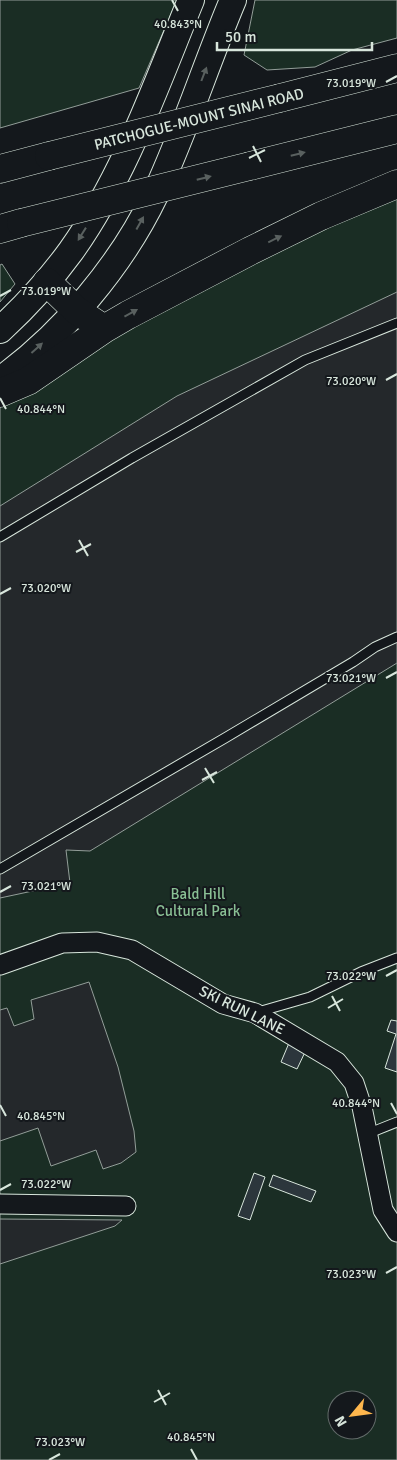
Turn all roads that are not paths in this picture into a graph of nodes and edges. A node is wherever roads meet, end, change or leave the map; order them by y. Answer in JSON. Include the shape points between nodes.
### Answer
{"nodes":[{"id":1,"x":191,"y":0,"type":"edge"},
{"id":2,"x":233,"y":0,"type":"edge"},
{"id":3,"x":397,"y":68,"type":"edge"},
{"id":4,"x":397,"y":129,"type":"edge"},
{"id":5,"x":0,"y":169,"type":"edge"},
{"id":6,"x":397,"y":184,"type":"edge"},
{"id":7,"x":10,"y":226,"type":"edge"},
{"id":8,"x":46,"y":282,"type":"junction"},
{"id":9,"x":76,"y":310,"type":"junction"},
{"id":10,"x":397,"y":323,"type":"edge"},
{"id":11,"x":104,"y":328,"type":"junction"},
{"id":12,"x":0,"y":330,"type":"edge"},
{"id":13,"x":0,"y":380,"type":"edge"},
{"id":14,"x":0,"y":393,"type":"edge"},
{"id":15,"x":0,"y":538,"type":"edge"},
{"id":16,"x":397,"y":637,"type":"edge"},
{"id":17,"x":0,"y":869,"type":"edge"},
{"id":18,"x":397,"y":958,"type":"edge"},
{"id":19,"x":0,"y":965,"type":"edge"},
{"id":20,"x":255,"y":1013,"type":"junction"},
{"id":21,"x":397,"y":1122,"type":"edge"},
{"id":22,"x":367,"y":1134,"type":"junction"},
{"id":23,"x":0,"y":1204,"type":"edge"},
{"id":24,"x":126,"y":1206,"type":"dead end"},
{"id":25,"x":397,"y":1232,"type":"edge"}],
"edges":[{"from":1,"to":8,"type":"street","one_way":true,"via":[[121,164],[76,243]]},
{"from":9,"to":2,"type":"street","one_way":true,"via":[[116,261],[154,196]]},
{"from":3,"to":5,"type":"highway","name":"PATCHOGUE-MOUNT SINAI ROAD","bridge":true},
{"from":7,"to":4,"type":"highway","one_way":true,"bridge":true},
{"from":11,"to":6,"type":"highway","one_way":true,"via":[[321,216]]},
{"from":8,"to":9,"type":"highway"},
{"from":8,"to":12,"type":"street"},
{"from":9,"to":11,"type":"highway"},
{"from":13,"to":9,"type":"street","one_way":true},
{"from":10,"to":15,"type":"lane","via":[[305,360],[132,458]]},
{"from":11,"to":14,"type":"highway","via":[[28,381]]},
{"from":16,"to":17,"type":"lane"},
{"from":18,"to":20,"type":"lane","via":[[310,997]]},
{"from":19,"to":20,"type":"street","name":"SKI RUN LANE","via":[[62,943],[97,942],[132,950],[223,1004]]},
{"from":20,"to":22,"type":"street","name":"SKI RUN LANE","via":[[337,1062],[354,1083]]},
{"from":21,"to":22,"type":"lane"},
{"from":22,"to":25,"type":"street","name":"SKI RUN LANE","via":[[383,1210]]},
{"from":23,"to":24,"type":"street"}]}
